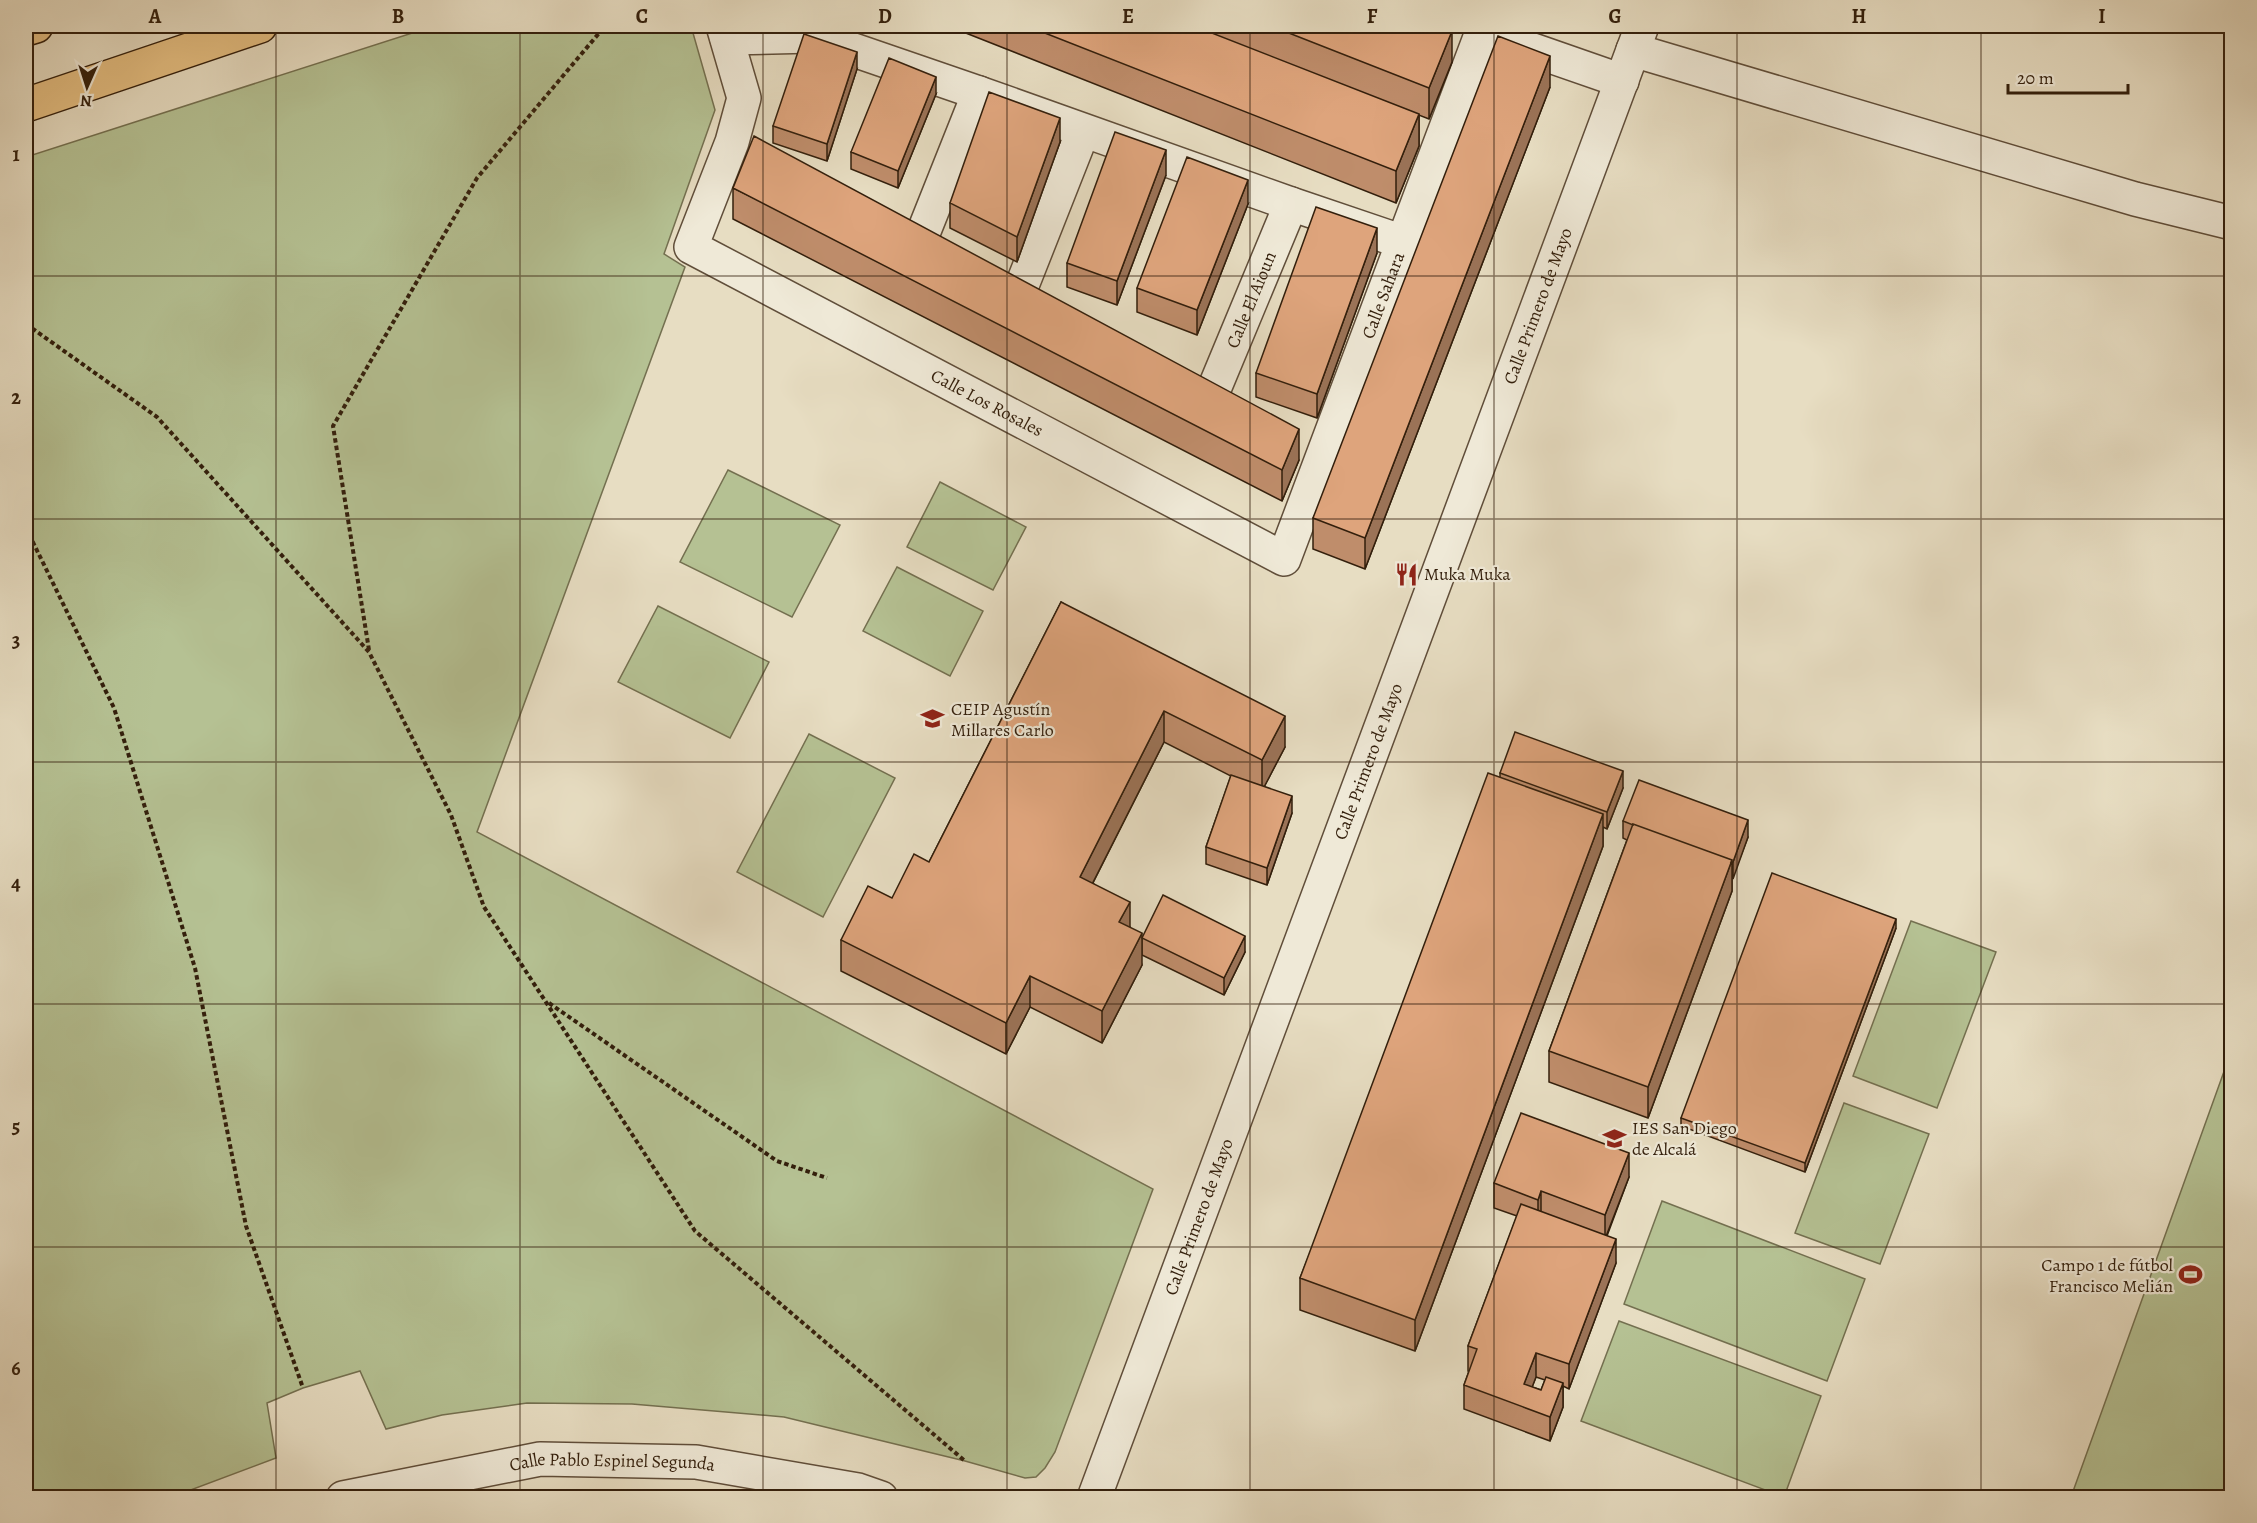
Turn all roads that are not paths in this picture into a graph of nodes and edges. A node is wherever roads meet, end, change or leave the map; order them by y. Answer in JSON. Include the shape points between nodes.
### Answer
{"nodes":[{"id":1,"x":36,"y":26,"type":"edge"},
{"id":2,"x":260,"y":26,"type":"edge"},
{"id":3,"x":1474,"y":28,"type":"edge"},
{"id":4,"x":26,"y":29,"type":"edge"},
{"id":5,"x":725,"y":32,"type":"edge"},
{"id":6,"x":1638,"y":38,"type":"edge"},
{"id":7,"x":1622,"y":81,"type":"junction"},
{"id":8,"x":980,"y":93,"type":"junction"},
{"id":9,"x":26,"y":105,"type":"edge"},
{"id":10,"x":1083,"y":131,"type":"junction"},
{"id":11,"x":732,"y":142,"type":"junction"},
{"id":12,"x":763,"y":159,"type":"edge"},
{"id":13,"x":1291,"y":204,"type":"junction"},
{"id":14,"x":2232,"y":223,"type":"edge"},
{"id":15,"x":889,"y":225,"type":"edge"},
{"id":16,"x":920,"y":241,"type":"junction"},
{"id":17,"x":1403,"y":242,"type":"junction"},
{"id":18,"x":950,"y":257,"type":"edge"},
{"id":19,"x":990,"y":278,"type":"edge"},
{"id":20,"x":1019,"y":293,"type":"junction"},
{"id":21,"x":1050,"y":309,"type":"edge"},
{"id":22,"x":1182,"y":378,"type":"edge"},
{"id":23,"x":1212,"y":394,"type":"junction"},
{"id":24,"x":1243,"y":410,"type":"edge"},
{"id":25,"x":1294,"y":437,"type":"edge"},
{"id":26,"x":1324,"y":453,"type":"junction"},
{"id":27,"x":1284,"y":559,"type":"joint"},
{"id":28,"x":343,"y":1497,"type":"edge"},
{"id":29,"x":881,"y":1497,"type":"edge"},
{"id":30,"x":1094,"y":1497,"type":"edge"}],
"edges":[{"from":1,"to":4,"type":"main road"},
{"from":2,"to":9,"type":"main road"},
{"from":3,"to":7,"type":"street"},
{"from":3,"to":17,"type":"street","name":"Calle Sahara"},
{"from":5,"to":8,"type":"street","via":[[813,36]]},
{"from":5,"to":11,"type":"street","via":[[744,98]]},
{"from":6,"to":7,"type":"street","name":"Calle Primero de Mayo"},
{"from":6,"to":14,"type":"street","via":[[2135,199]]},
{"from":7,"to":30,"type":"street","name":"Calle Primero de Mayo"},
{"from":8,"to":10,"type":"street"},
{"from":8,"to":16,"type":"street"},
{"from":10,"to":13,"type":"street"},
{"from":10,"to":20,"type":"street"},
{"from":11,"to":12,"type":"street"},
{"from":11,"to":27,"type":"street","name":"Calle Los Rosales","via":[[691,247]]},
{"from":13,"to":17,"type":"street"},
{"from":13,"to":23,"type":"street","name":"Calle El Aioun"},
{"from":15,"to":16,"type":"street"},
{"from":16,"to":18,"type":"street"},
{"from":17,"to":26,"type":"street","name":"Calle Sahara"},
{"from":19,"to":20,"type":"street"},
{"from":20,"to":21,"type":"street"},
{"from":22,"to":23,"type":"street"},
{"from":23,"to":24,"type":"street"},
{"from":25,"to":26,"type":"street"},
{"from":26,"to":27,"type":"street","name":"Calle Sahara"},
{"from":28,"to":29,"type":"street","name":"Calle Pablo Espinel Segunda","via":[[540,1459],[696,1462]]}]}
